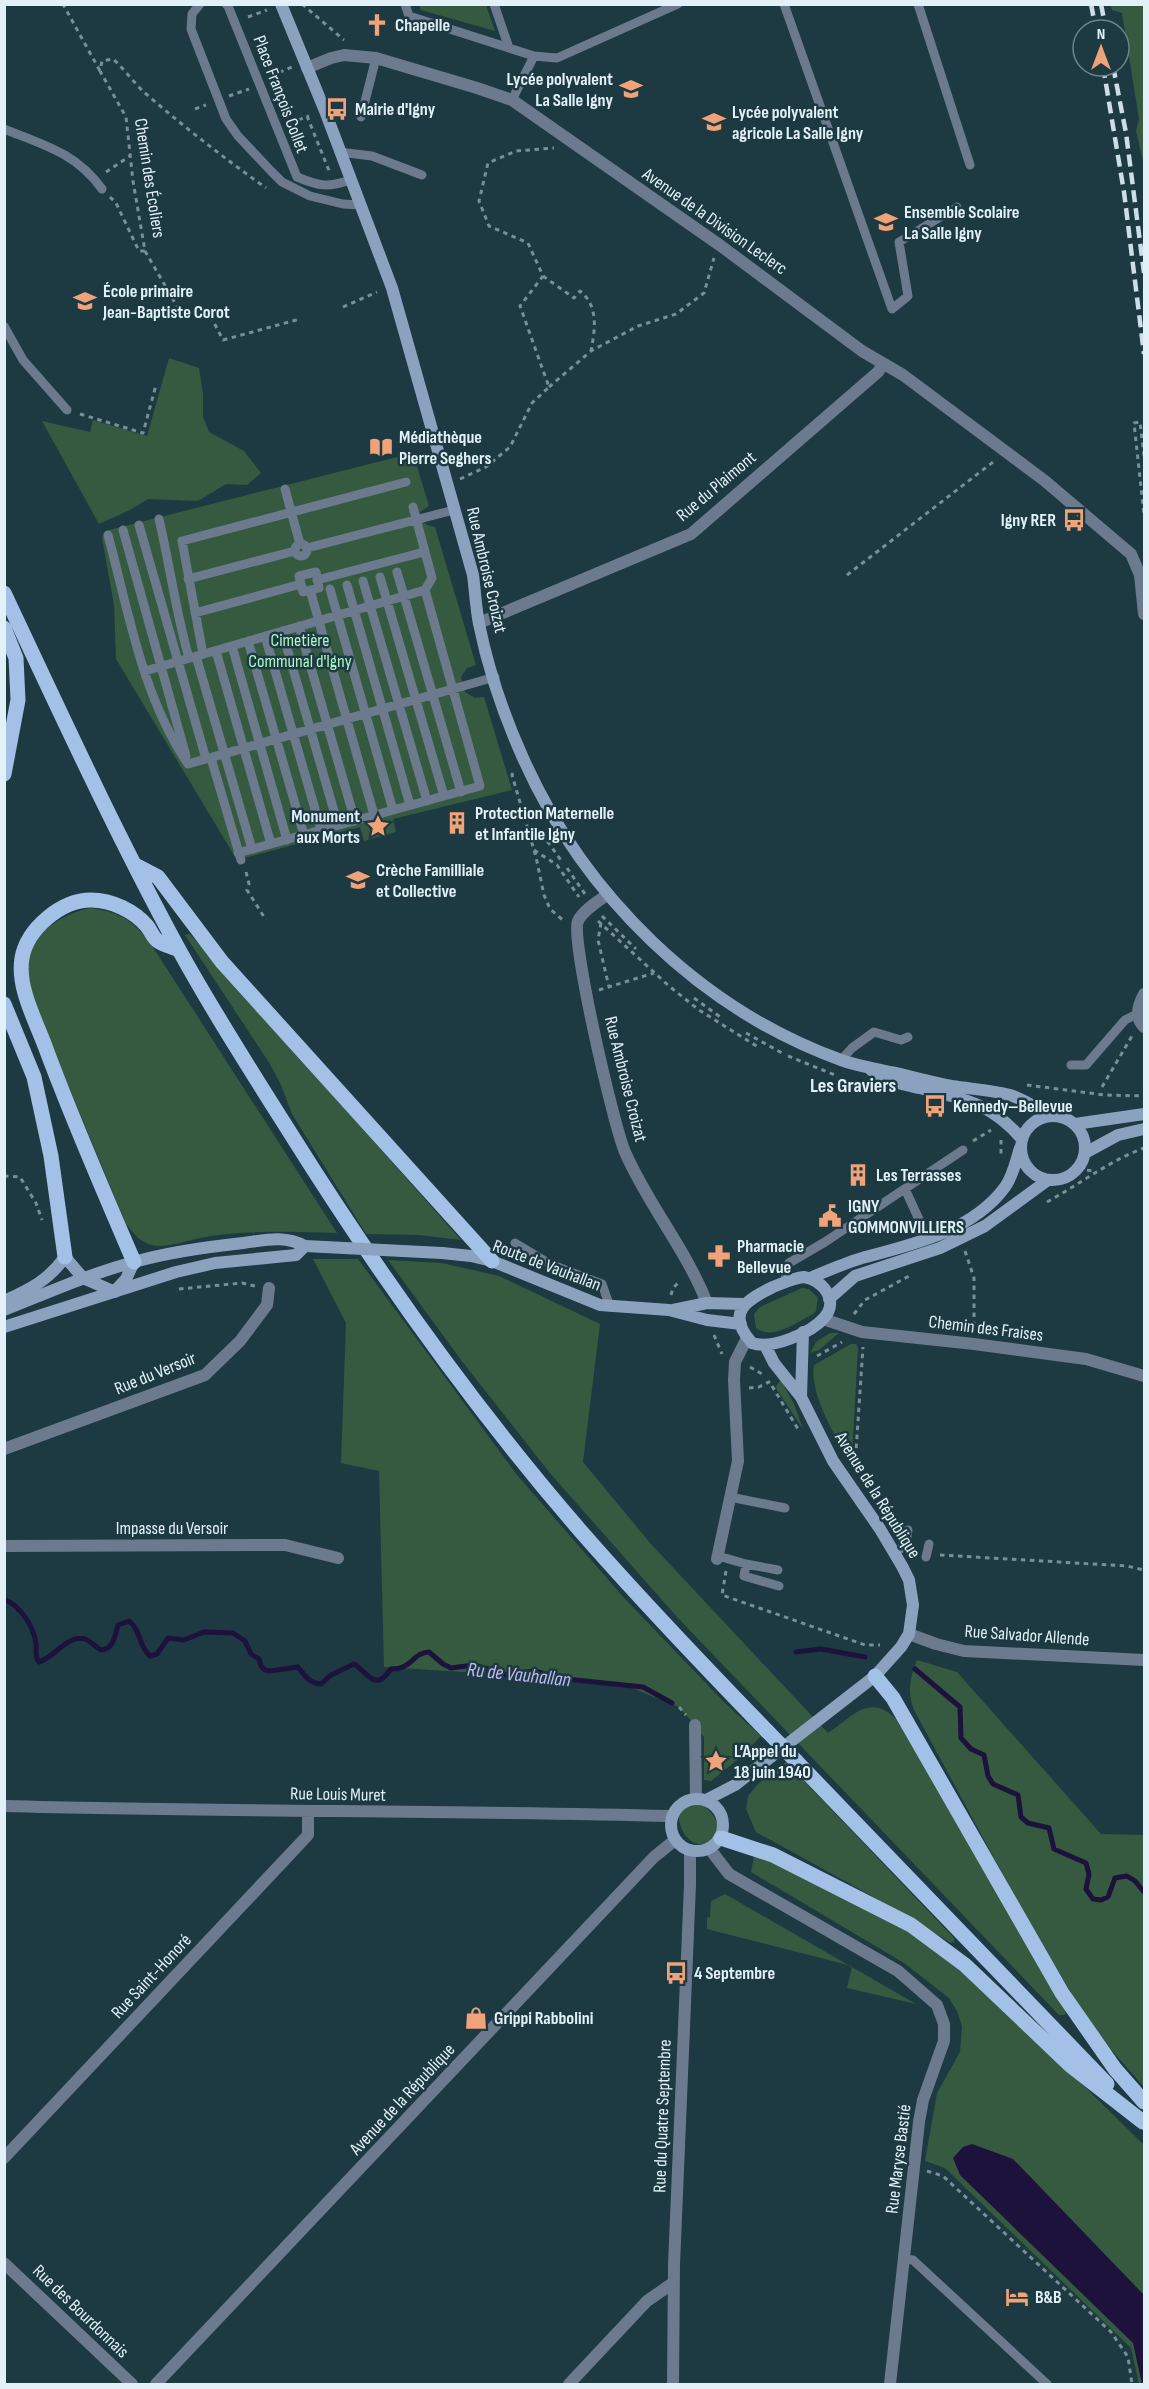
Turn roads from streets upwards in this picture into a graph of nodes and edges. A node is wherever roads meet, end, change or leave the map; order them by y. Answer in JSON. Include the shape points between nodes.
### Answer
{"nodes":[{"id":1,"x":282,"y":4,"type":"edge"},
{"id":2,"x":307,"y":68,"type":"junction"},
{"id":3,"x":883,"y":364,"type":"junction"},
{"id":4,"x":5,"y":599,"type":"edge"},
{"id":5,"x":1144,"y":614,"type":"edge"},
{"id":6,"x":479,"y":623,"type":"junction"},
{"id":7,"x":4,"y":627,"type":"edge"},
{"id":8,"x":4,"y":774,"type":"edge"},
{"id":9,"x":135,"y":865,"type":"junction"},
{"id":10,"x":609,"y":895,"type":"junction"},
{"id":11,"x":179,"y":950,"type":"junction"},
{"id":12,"x":1144,"y":994,"type":"edge"},
{"id":13,"x":4,"y":1004,"type":"edge"},
{"id":14,"x":1144,"y":1027,"type":"edge"},
{"id":15,"x":869,"y":1069,"type":"junction"},
{"id":16,"x":1144,"y":1114,"type":"edge"},
{"id":17,"x":1050,"y":1116,"type":"junction"},
{"id":18,"x":1075,"y":1124,"type":"junction"},
{"id":19,"x":1144,"y":1128,"type":"edge"},
{"id":20,"x":1021,"y":1144,"type":"junction"},
{"id":21,"x":1085,"y":1153,"type":"junction"},
{"id":22,"x":1048,"y":1180,"type":"junction"},
{"id":23,"x":305,"y":1246,"type":"junction"},
{"id":24,"x":65,"y":1257,"type":"junction"},
{"id":25,"x":492,"y":1261,"type":"junction"},
{"id":26,"x":134,"y":1262,"type":"junction"},
{"id":27,"x":83,"y":1278,"type":"junction"},
{"id":28,"x":810,"y":1278,"type":"junction"},
{"id":29,"x":269,"y":1288,"type":"road end"},
{"id":30,"x":114,"y":1292,"type":"junction"},
{"id":31,"x":829,"y":1299,"type":"junction"},
{"id":32,"x":4,"y":1301,"type":"edge"},
{"id":33,"x":707,"y":1303,"type":"junction"},
{"id":34,"x":743,"y":1304,"type":"junction"},
{"id":35,"x":4,"y":1310,"type":"edge"},
{"id":36,"x":669,"y":1310,"type":"junction"},
{"id":37,"x":823,"y":1319,"type":"junction"},
{"id":38,"x":741,"y":1324,"type":"junction"},
{"id":39,"x":4,"y":1327,"type":"edge"},
{"id":40,"x":803,"y":1332,"type":"junction"},
{"id":41,"x":747,"y":1338,"type":"junction"},
{"id":42,"x":765,"y":1345,"type":"junction"},
{"id":43,"x":1144,"y":1376,"type":"edge"},
{"id":44,"x":801,"y":1397,"type":"junction"},
{"id":45,"x":4,"y":1449,"type":"edge"},
{"id":46,"x":4,"y":1546,"type":"edge"},
{"id":47,"x":717,"y":1557,"type":"road end"},
{"id":48,"x":338,"y":1558,"type":"dead end"},
{"id":49,"x":909,"y":1634,"type":"junction"},
{"id":50,"x":1144,"y":1660,"type":"edge"},
{"id":51,"x":875,"y":1676,"type":"junction"},
{"id":52,"x":695,"y":1725,"type":"dead end"},
{"id":53,"x":735,"y":1785,"type":"junction"},
{"id":54,"x":701,"y":1799,"type":"junction"},
{"id":55,"x":4,"y":1806,"type":"edge"},
{"id":56,"x":308,"y":1812,"type":"junction"},
{"id":57,"x":719,"y":1812,"type":"junction"},
{"id":58,"x":671,"y":1816,"type":"junction"},
{"id":59,"x":721,"y":1838,"type":"junction"},
{"id":60,"x":675,"y":1839,"type":"junction"},
{"id":61,"x":709,"y":1848,"type":"junction"},
{"id":62,"x":690,"y":1850,"type":"junction"},
{"id":63,"x":1144,"y":2102,"type":"edge"},
{"id":64,"x":1144,"y":2122,"type":"edge"},
{"id":65,"x":4,"y":2157,"type":"edge"},
{"id":66,"x":4,"y":2263,"type":"edge"},
{"id":67,"x":674,"y":2283,"type":"junction"},
{"id":68,"x":132,"y":2385,"type":"edge"},
{"id":69,"x":156,"y":2385,"type":"edge"},
{"id":70,"x":569,"y":2385,"type":"edge"},
{"id":71,"x":673,"y":2385,"type":"edge"},
{"id":72,"x":890,"y":2385,"type":"edge"}],
"edges":[{"from":1,"to":2,"type":"street"},
{"from":2,"to":3,"type":"street","name":"Avenue de la Division Leclerc","via":[[344,55],[376,58],[512,100]]},
{"from":2,"to":6,"type":"street","name":"Rue Ambroise Croizat","via":[[392,288],[473,575]]},
{"from":3,"to":5,"type":"street","name":"Avenue de la Division Leclerc","via":[[1006,452],[1121,544],[1137,564]]},
{"from":3,"to":6,"type":"street","name":"Rue du Plaimont","via":[[691,534]]},
{"from":4,"to":9,"type":"main road"},
{"from":6,"to":10,"type":"street","name":"Rue Ambroise Croizat","via":[[523,759],[560,827]]},
{"from":7,"to":8,"type":"main road","via":[[16,658],[18,700]]},
{"from":9,"to":11,"type":"main road"},
{"from":9,"to":25,"type":"main road","via":[[159,877],[222,962]]},
{"from":10,"to":15,"type":"street","name":"Rue Ambroise Croizat","via":[[642,932],[720,997],[768,1027]]},
{"from":10,"to":33,"type":"street","name":"Rue Ambroise Croizat","via":[[581,916],[575,932],[614,1118],[642,1187],[694,1271]]},
{"from":11,"to":26,"type":"main road","via":[[158,941],[133,913],[114,904],[90,900],[67,905],[49,916],[32,934],[22,958],[24,988],[31,1009]]},
{"from":11,"to":64,"type":"main road","bridge":true,"via":[[325,1189],[482,1410],[608,1562]]},
{"from":12,"to":14,"type":"street","via":[[1137,1014]]},
{"from":13,"to":24,"type":"main road","via":[[34,1077],[51,1156]]},
{"from":15,"to":17,"type":"street","via":[[1008,1095]]},
{"from":15,"to":20,"type":"street","via":[[885,1080],[981,1105],[1005,1119]]},
{"from":16,"to":18,"type":"street"},
{"from":17,"to":18,"type":"street"},
{"from":17,"to":20,"type":"street","via":[[1028,1127]]},
{"from":18,"to":21,"type":"street","via":[[1081,1132]]},
{"from":19,"to":21,"type":"street","via":[[1118,1135]]},
{"from":20,"to":22,"type":"street","via":[[1023,1161],[1030,1171]]},
{"from":20,"to":28,"type":"street","via":[[1007,1184],[988,1205],[955,1226],[928,1239]]},
{"from":21,"to":22,"type":"street","via":[[1078,1169],[1064,1179]]},
{"from":22,"to":31,"type":"street","via":[[985,1226],[940,1248],[855,1276]]},
{"from":23,"to":25,"type":"street","name":"Route de Vauhallan","bridge":true,"via":[[442,1253]]},
{"from":23,"to":26,"type":"street","name":"Route de Vauhallan","via":[[291,1239],[267,1240]]},
{"from":23,"to":30,"type":"street","name":"Route de Vauhallan","via":[[296,1255],[215,1263]]},
{"from":24,"to":27,"type":"street"},
{"from":24,"to":32,"type":"street","via":[[35,1287]]},
{"from":25,"to":36,"type":"street","name":"Route de Vauhallan","via":[[583,1300],[610,1307]]},
{"from":26,"to":27,"type":"street","name":"Route de Vauhallan"},
{"from":26,"to":30,"type":"street"},
{"from":27,"to":30,"type":"street"},
{"from":27,"to":35,"type":"street","name":"Route de Vauhallan"},
{"from":28,"to":31,"type":"street","via":[[823,1286]]},
{"from":28,"to":34,"type":"street","via":[[786,1281]]},
{"from":29,"to":45,"type":"street","name":"Rue du Versoir","via":[[267,1305],[240,1341],[205,1375]]},
{"from":30,"to":39,"type":"street","name":"Route de Vauhallan"},
{"from":31,"to":37,"type":"street"},
{"from":33,"to":34,"type":"street","name":"Route de Vauhallan"},
{"from":33,"to":36,"type":"street","name":"Route de Vauhallan"},
{"from":34,"to":38,"type":"street"},
{"from":36,"to":38,"type":"street","name":"Route de Vauhallan"},
{"from":37,"to":40,"type":"street"},
{"from":37,"to":43,"type":"street","name":"Chemin des Fraises","via":[[847,1334],[862,1332],[1086,1359]]},
{"from":38,"to":41,"type":"street"},
{"from":40,"to":42,"type":"street"},
{"from":40,"to":44,"type":"street","name":"Avenue de la République"},
{"from":41,"to":42,"type":"street"},
{"from":41,"to":47,"type":"street","via":[[735,1362],[738,1461]]},
{"from":42,"to":44,"type":"street","name":"Avenue de la République"},
{"from":44,"to":49,"type":"street","name":"Avenue de la République","via":[[833,1461],[909,1580],[913,1605]]},
{"from":46,"to":48,"type":"street","name":"Impasse du Versoir","via":[[285,1545]]},
{"from":49,"to":50,"type":"street","name":"Rue Salvador Allende","via":[[964,1651]]},
{"from":49,"to":51,"type":"street","name":"Avenue de la République"},
{"from":51,"to":53,"type":"street","name":"Avenue de la République"},
{"from":51,"to":63,"type":"main road","via":[[893,1698],[1062,1993],[1115,2069]]},
{"from":52,"to":54,"type":"street"},
{"from":53,"to":54,"type":"street","name":"Avenue de la République"},
{"from":53,"to":57,"type":"street","name":"Avenue de la République"},
{"from":54,"to":57,"type":"street"},
{"from":54,"to":58,"type":"street","via":[[679,1805]]},
{"from":55,"to":56,"type":"street","name":"Rue Louis Muret"},
{"from":56,"to":58,"type":"street","name":"Rue Louis Muret"},
{"from":56,"to":65,"type":"street","name":"Rue Saint-Honoré","via":[[308,1834]]},
{"from":57,"to":59,"type":"street"},
{"from":58,"to":60,"type":"street"},
{"from":59,"to":61,"type":"street"},
{"from":59,"to":64,"type":"main road","via":[[773,1855],[910,1925],[965,1965],[1070,2065]]},
{"from":60,"to":62,"type":"street"},
{"from":60,"to":69,"type":"street","name":"Avenue de la République"},
{"from":61,"to":62,"type":"street"},
{"from":61,"to":72,"type":"street","name":"Rue Maryse Bastié","via":[[729,1874],[898,1971],[937,2005],[944,2024],[944,2041],[923,2100]]},
{"from":62,"to":67,"type":"street","name":"Rue du Quatre Septembre"},
{"from":66,"to":68,"type":"street","name":"Rue des Bourdonnais"},
{"from":67,"to":70,"type":"street","via":[[647,2301]]},
{"from":67,"to":71,"type":"street","name":"Rue du Quatre Septembre"}]}
